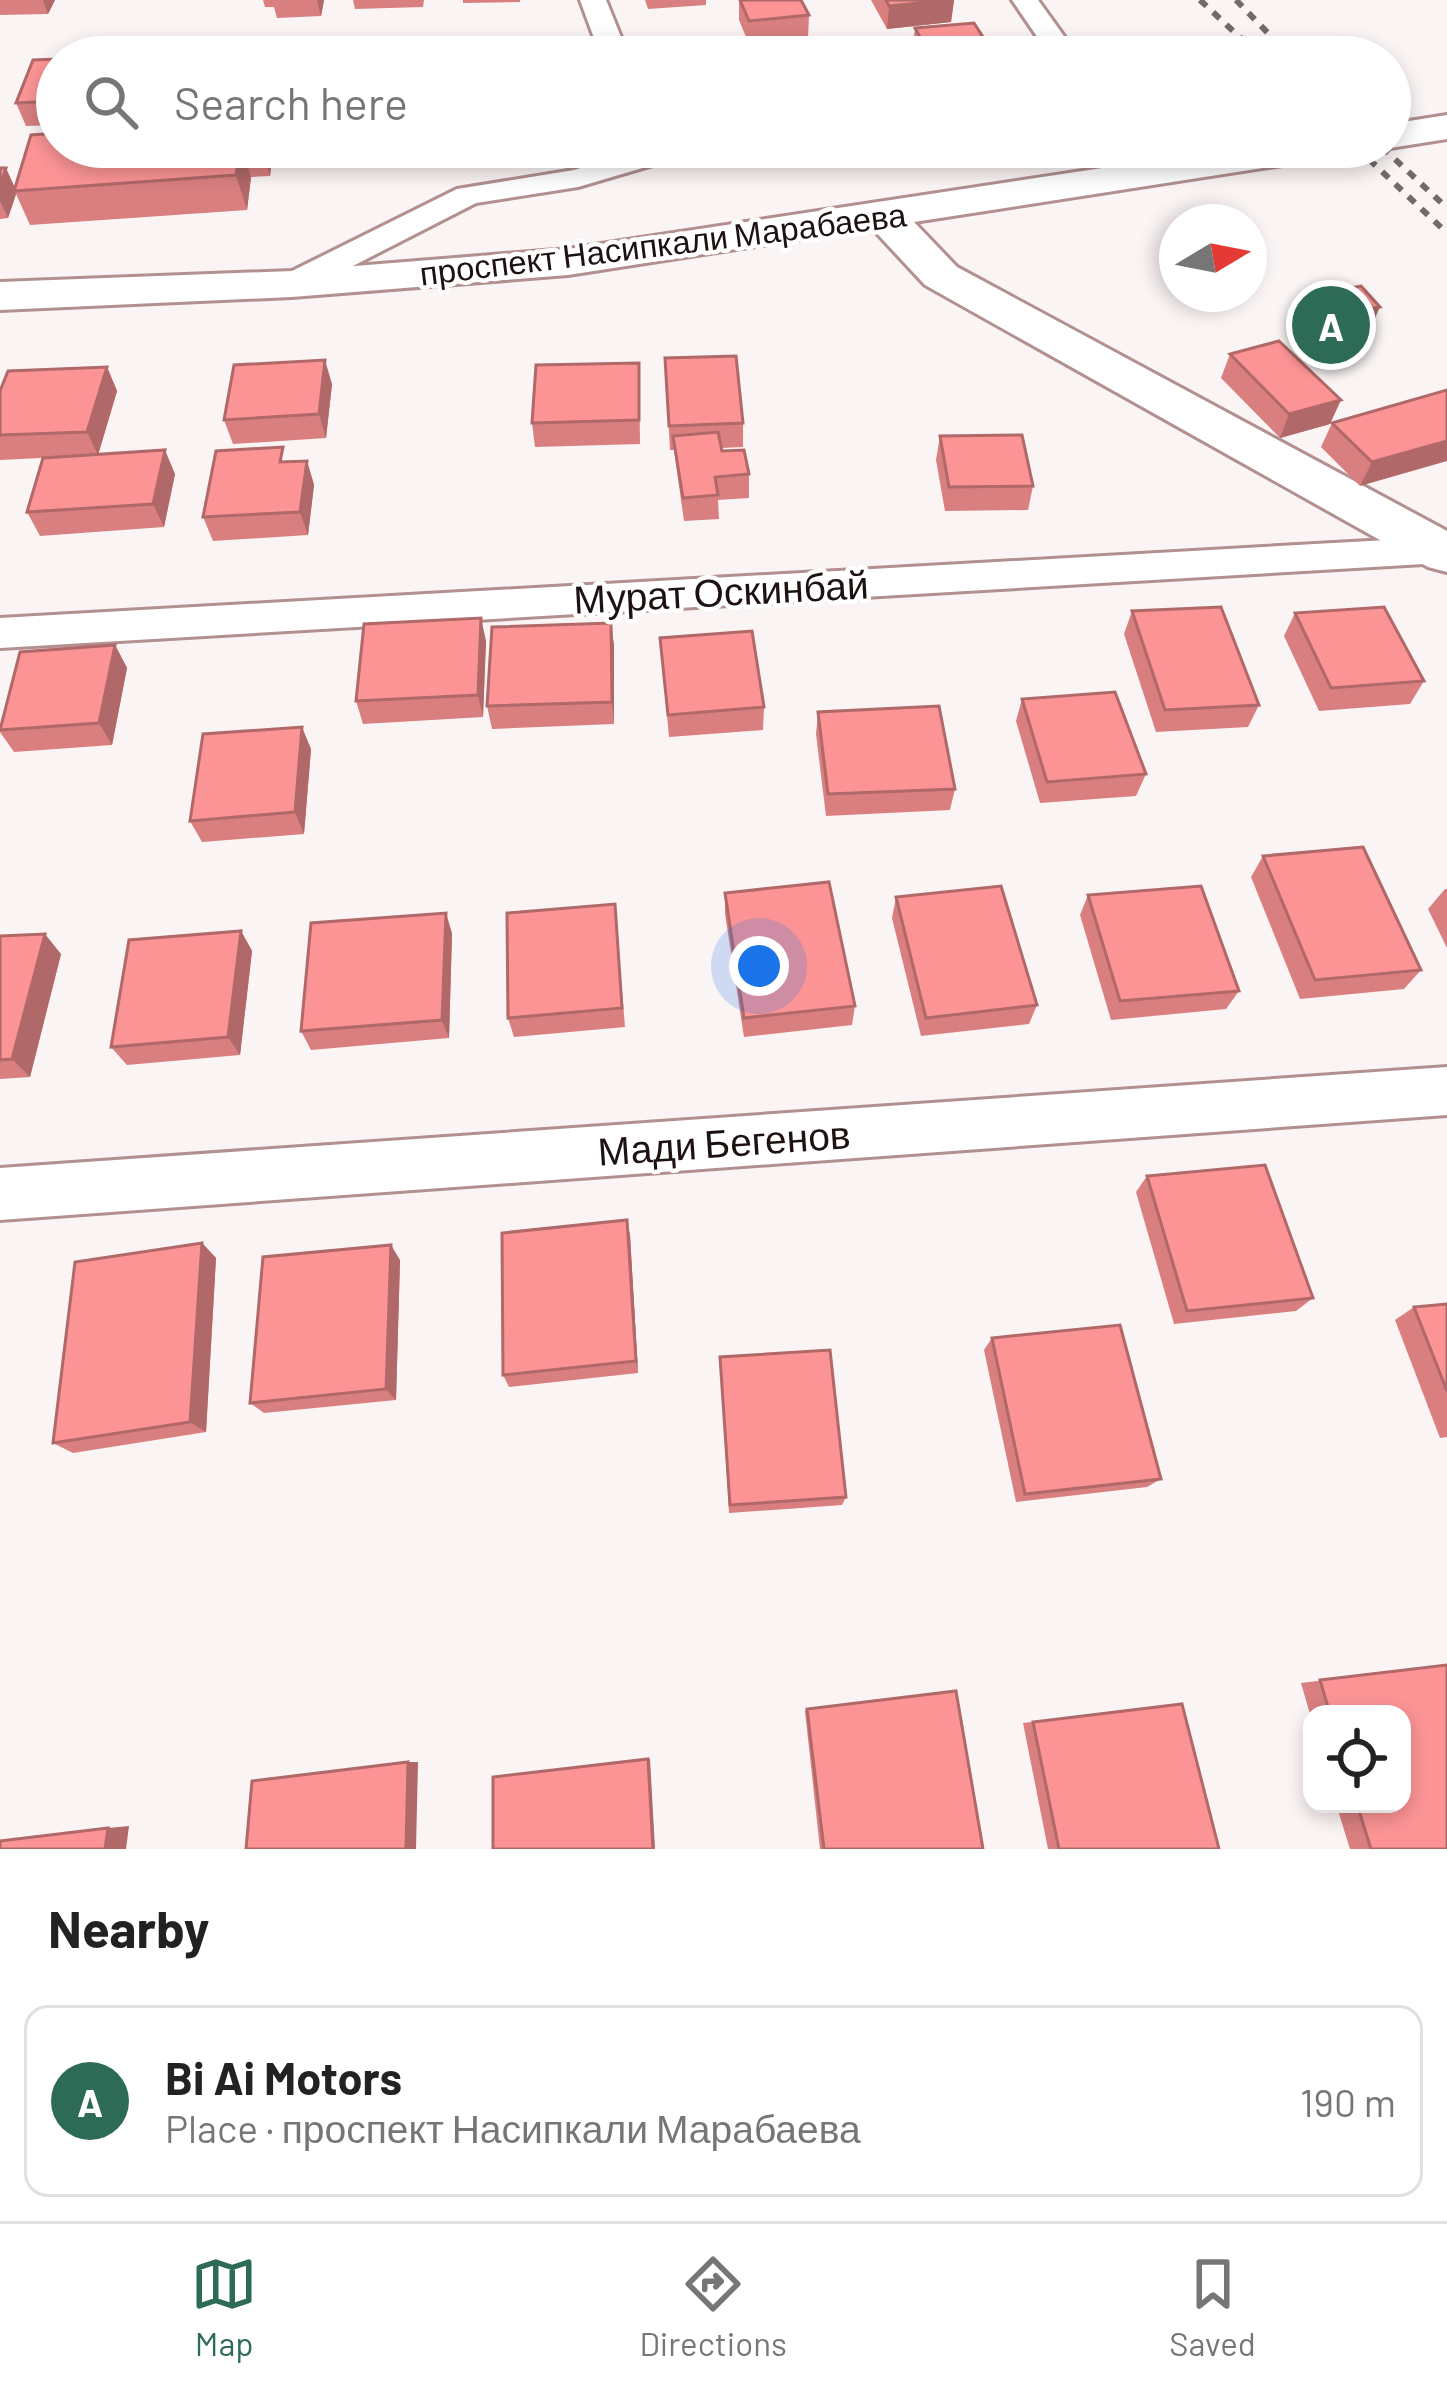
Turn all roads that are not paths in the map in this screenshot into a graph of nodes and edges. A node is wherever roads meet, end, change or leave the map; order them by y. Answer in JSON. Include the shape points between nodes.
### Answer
{"nodes":[{"id":1,"x":593,"y":0,"type":"edge"},
{"id":2,"x":1025,"y":0,"type":"edge"},
{"id":3,"x":607,"y":36,"type":"edge"},
{"id":4,"x":1050,"y":36,"type":"edge"},
{"id":5,"x":1447,"y":127,"type":"edge"},
{"id":6,"x":1411,"y":133,"type":"edge"},
{"id":7,"x":605,"y":168,"type":"edge"},
{"id":8,"x":1188,"y":168,"type":"edge"},
{"id":9,"x":884,"y":216,"type":"junction"},
{"id":10,"x":292,"y":284,"type":"junction"},
{"id":11,"x":0,"y":296,"type":"edge"},
{"id":12,"x":1444,"y":552,"type":"edge"},
{"id":13,"x":0,"y":633,"type":"edge"},
{"id":14,"x":1447,"y":1091,"type":"edge"},
{"id":15,"x":0,"y":1194,"type":"edge"}],
"edges":[{"from":1,"to":3,"type":"street"},
{"from":2,"to":4,"type":"street"},
{"from":5,"to":6,"type":"main road"},
{"from":7,"to":10,"type":"street","via":[[468,195]]},
{"from":8,"to":9,"type":"main road","name":"проспект Насипкали Марабаева"},
{"from":9,"to":10,"type":"main road","name":"проспект Насипкали Марабаева","via":[[568,262]]},
{"from":9,"to":12,"type":"main road","via":[[940,276]]},
{"from":10,"to":11,"type":"main road","name":"проспект Насипкали Марабаева"},
{"from":12,"to":13,"type":"street","name":"Мурат Оскинбай"},
{"from":14,"to":15,"type":"street","name":"Мади Бегенов"}]}
